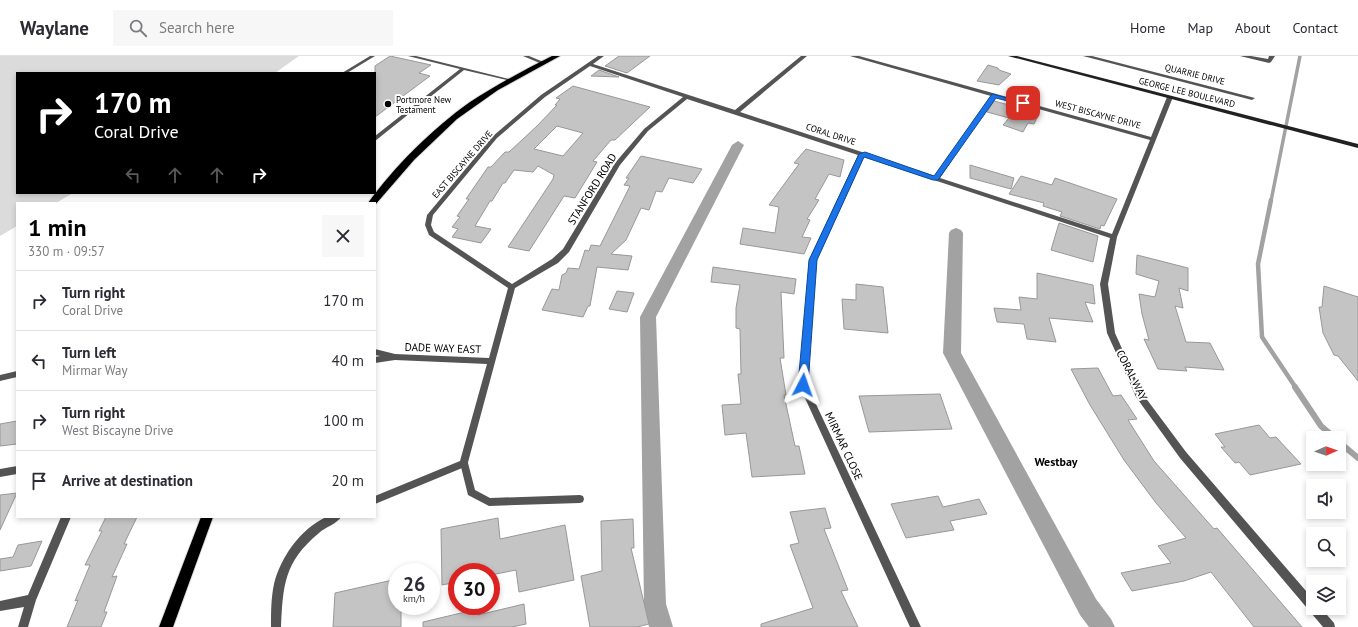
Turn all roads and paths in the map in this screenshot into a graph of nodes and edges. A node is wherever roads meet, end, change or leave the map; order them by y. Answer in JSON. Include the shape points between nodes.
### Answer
{"nodes":[{"id":1,"x":374,"y":56,"type":"edge"},
{"id":2,"x":410,"y":56,"type":"edge"},
{"id":3,"x":525,"y":56,"type":"edge"},
{"id":4,"x":557,"y":56,"type":"edge"},
{"id":5,"x":601,"y":56,"type":"edge"},
{"id":6,"x":804,"y":56,"type":"edge"},
{"id":7,"x":853,"y":56,"type":"edge"},
{"id":8,"x":1011,"y":56,"type":"edge"},
{"id":9,"x":1086,"y":56,"type":"edge"},
{"id":10,"x":1243,"y":56,"type":"edge"},
{"id":11,"x":1271,"y":58,"type":"edge"},
{"id":12,"x":544,"y":63,"type":"junction"},
{"id":13,"x":588,"y":64,"type":"junction"},
{"id":14,"x":463,"y":69,"type":"junction"},
{"id":15,"x":346,"y":72,"type":"edge"},
{"id":16,"x":511,"y":80,"type":"junction"},
{"id":17,"x":994,"y":96,"type":"junction"},
{"id":18,"x":686,"y":97,"type":"junction"},
{"id":19,"x":1170,"y":97,"type":"junction"},
{"id":20,"x":1252,"y":98,"type":"dead end"},
{"id":21,"x":735,"y":113,"type":"junction"},
{"id":22,"x":376,"y":137,"type":"edge"},
{"id":23,"x":1153,"y":139,"type":"junction"},
{"id":24,"x":1358,"y":146,"type":"edge"},
{"id":25,"x":862,"y":154,"type":"junction"},
{"id":26,"x":936,"y":179,"type":"junction"},
{"id":27,"x":377,"y":193,"type":"edge"},
{"id":28,"x":372,"y":202,"type":"edge"},
{"id":29,"x":1114,"y":237,"type":"junction"},
{"id":30,"x":512,"y":287,"type":"junction"},
{"id":31,"x":376,"y":352,"type":"edge"},
{"id":32,"x":395,"y":357,"type":"junction"},
{"id":33,"x":376,"y":360,"type":"edge"},
{"id":34,"x":491,"y":360,"type":"junction"},
{"id":35,"x":16,"y":374,"type":"edge"},
{"id":36,"x":0,"y":378,"type":"edge"},
{"id":37,"x":464,"y":463,"type":"junction"},
{"id":38,"x":16,"y":470,"type":"edge"},
{"id":39,"x":0,"y":473,"type":"edge"},
{"id":40,"x":580,"y":499,"type":"dead end"},
{"id":41,"x":376,"y":500,"type":"edge"},
{"id":42,"x":66,"y":518,"type":"edge"},
{"id":43,"x":207,"y":518,"type":"edge"},
{"id":44,"x":333,"y":518,"type":"edge"},
{"id":45,"x":31,"y":600,"type":"junction"},
{"id":46,"x":1306,"y":600,"type":"edge"},
{"id":47,"x":0,"y":606,"type":"edge"},
{"id":48,"x":1319,"y":615,"type":"edge"},
{"id":49,"x":23,"y":627,"type":"edge"},
{"id":50,"x":166,"y":627,"type":"edge"},
{"id":51,"x":276,"y":627,"type":"edge"},
{"id":52,"x":916,"y":627,"type":"edge"},
{"id":53,"x":1330,"y":627,"type":"edge"}],
"edges":[{"from":1,"to":15,"type":"lane"},
{"from":2,"to":14,"type":"lane"},
{"from":3,"to":12,"type":"lane"},
{"from":4,"to":12,"type":"main road"},
{"from":5,"to":13,"type":"street","name":"EAST BISCAYNE DRIVE"},
{"from":6,"to":21,"type":"street"},
{"from":7,"to":17,"type":"street","name":"WEST BISCAYNE DRIVE"},
{"from":8,"to":19,"type":"main road","name":"GEORGE LEE BOULEVARD"},
{"from":9,"to":20,"type":"street","name":"QUARRIE DRIVE"},
{"from":10,"to":11,"type":"street"},
{"from":12,"to":16,"type":"main road"},
{"from":13,"to":18,"type":"street","name":"CORAL DRIVE"},
{"from":13,"to":30,"type":"street","name":"EAST BISCAYNE DRIVE","via":[[543,96],[495,137],[430,215],[428,225],[431,233]]},
{"from":14,"to":16,"type":"lane"},
{"from":14,"to":22,"type":"lane"},
{"from":16,"to":27,"type":"main road","via":[[467,108],[441,129]]},
{"from":17,"to":23,"type":"street","name":"WEST BISCAYNE DRIVE"},
{"from":17,"to":26,"type":"street"},
{"from":18,"to":21,"type":"street","name":"CORAL DRIVE"},
{"from":18,"to":30,"type":"street","name":"STANFORD ROAD","via":[[646,130],[616,164],[566,250],[555,261]]},
{"from":19,"to":23,"type":"street","name":"CORAL WAY"},
{"from":19,"to":24,"type":"main road","name":"GEORGE LEE BOULEVARD"},
{"from":21,"to":25,"type":"street","name":"CORAL DRIVE"},
{"from":23,"to":29,"type":"street","name":"CORAL WAY"},
{"from":25,"to":26,"type":"street","name":"CORAL DRIVE"},
{"from":25,"to":52,"type":"street","name":"MIRMAR CLOSE","via":[[813,260],[803,385]]},
{"from":26,"to":29,"type":"street","name":"CORAL DRIVE"},
{"from":27,"to":28,"type":"main road"},
{"from":29,"to":46,"type":"street","name":"CORAL WAY","via":[[1104,284],[1111,333],[1139,395],[1183,455]]},
{"from":30,"to":34,"type":"street"},
{"from":31,"to":32,"type":"street","name":"DADE WAY EAST"},
{"from":32,"to":33,"type":"street","name":"DADE WAY EAST"},
{"from":32,"to":34,"type":"street","name":"DADE WAY EAST"},
{"from":34,"to":37,"type":"street"},
{"from":35,"to":36,"type":"street"},
{"from":37,"to":40,"type":"lane","via":[[471,492],[490,502]]},
{"from":37,"to":41,"type":"street"},
{"from":38,"to":39,"type":"street"},
{"from":42,"to":45,"type":"street"},
{"from":43,"to":50,"type":"main road"},
{"from":44,"to":51,"type":"street","via":[[307,536],[291,556],[281,579]]},
{"from":45,"to":47,"type":"street"},
{"from":45,"to":49,"type":"street"},
{"from":48,"to":53,"type":"street","name":"CORAL WAY"}]}
